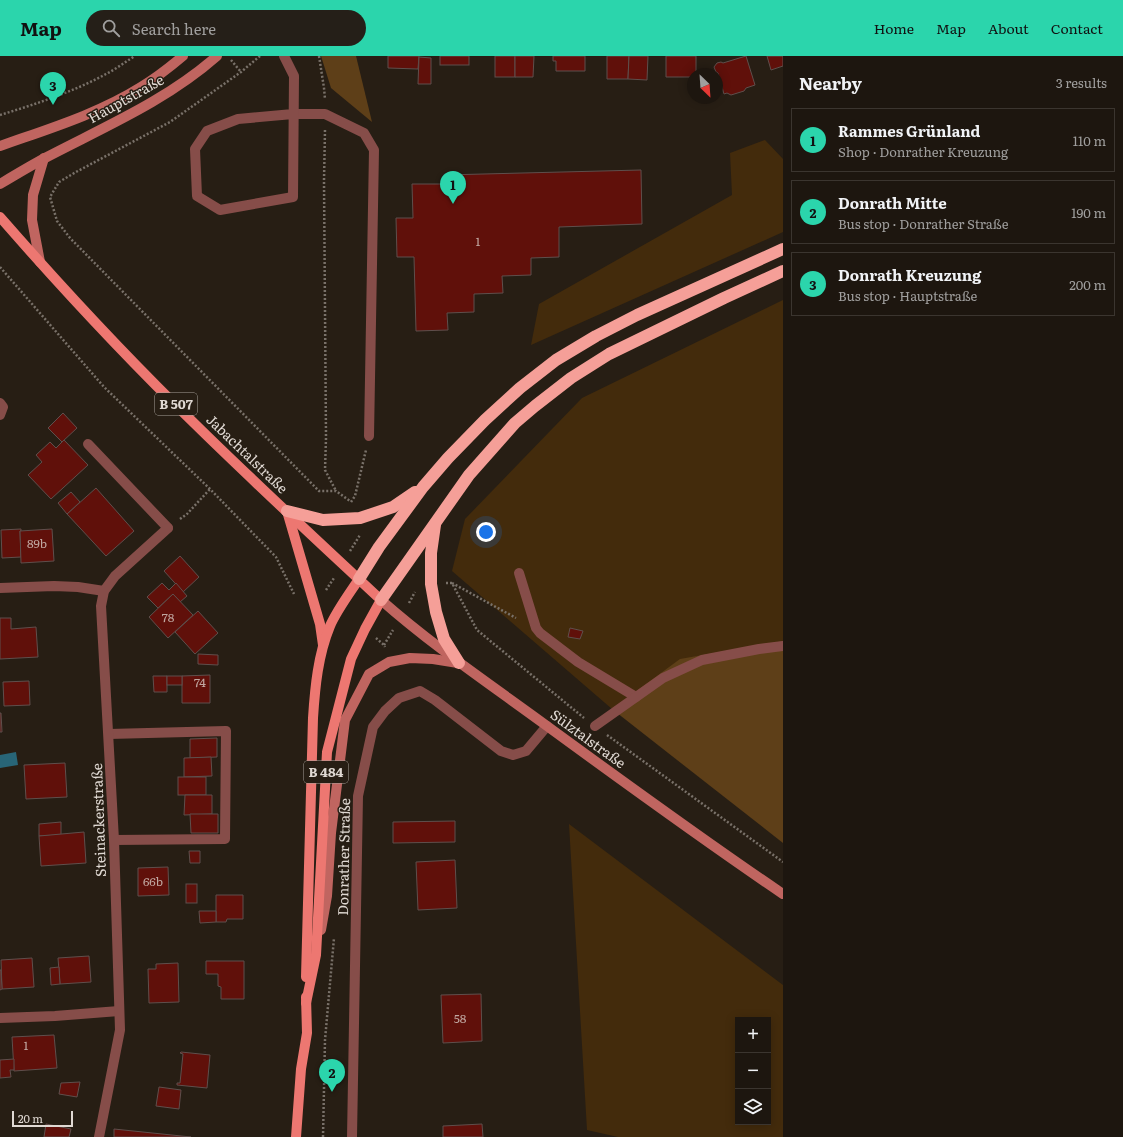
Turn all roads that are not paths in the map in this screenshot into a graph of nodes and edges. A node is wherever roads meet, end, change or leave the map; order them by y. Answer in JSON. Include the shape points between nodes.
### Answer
{"nodes":[{"id":1,"x":183,"y":56,"type":"edge"},
{"id":2,"x":217,"y":56,"type":"edge"},
{"id":3,"x":284,"y":56,"type":"edge"},
{"id":4,"x":293,"y":114,"type":"junction"},
{"id":5,"x":0,"y":146,"type":"edge"},
{"id":6,"x":44,"y":158,"type":"junction"},
{"id":7,"x":0,"y":184,"type":"edge"},
{"id":8,"x":0,"y":217,"type":"edge"},
{"id":9,"x":783,"y":249,"type":"edge"},
{"id":10,"x":40,"y":262,"type":"junction"},
{"id":11,"x":783,"y":271,"type":"edge"},
{"id":12,"x":0,"y":403,"type":"edge"},
{"id":13,"x":0,"y":415,"type":"edge"},
{"id":14,"x":369,"y":436,"type":"road end"},
{"id":15,"x":88,"y":444,"type":"dead end"},
{"id":16,"x":422,"y":487,"type":"junction"},
{"id":17,"x":287,"y":511,"type":"junction"},
{"id":18,"x":436,"y":522,"type":"junction"},
{"id":19,"x":519,"y":573,"type":"dead end"},
{"id":20,"x":359,"y":579,"type":"junction"},
{"id":21,"x":0,"y":588,"type":"edge"},
{"id":22,"x":104,"y":591,"type":"junction"},
{"id":23,"x":381,"y":600,"type":"junction"},
{"id":24,"x":783,"y":646,"type":"edge"},
{"id":25,"x":323,"y":648,"type":"junction"},
{"id":26,"x":460,"y":663,"type":"junction"},
{"id":27,"x":636,"y":697,"type":"junction"},
{"id":28,"x":547,"y":726,"type":"junction"},
{"id":29,"x":595,"y":726,"type":"dead end"},
{"id":30,"x":109,"y":734,"type":"junction"},
{"id":31,"x":114,"y":840,"type":"junction"},
{"id":32,"x":783,"y":894,"type":"edge"},
{"id":33,"x":316,"y":955,"type":"junction"},
{"id":34,"x":306,"y":1003,"type":"junction"},
{"id":35,"x":119,"y":1011,"type":"junction"},
{"id":36,"x":0,"y":1018,"type":"edge"},
{"id":37,"x":99,"y":1137,"type":"edge"},
{"id":38,"x":296,"y":1137,"type":"edge"},
{"id":39,"x":352,"y":1137,"type":"edge"}],
"edges":[{"from":1,"to":5,"type":"main road","name":"Hauptstraße","via":[[142,87],[111,103]]},
{"from":2,"to":6,"type":"main road","name":"Hauptstraße","via":[[181,85],[152,103]]},
{"from":3,"to":4,"type":"street","via":[[294,76]]},
{"from":4,"to":4,"type":"street","via":[[238,119],[207,131],[195,149],[197,196],[220,210],[293,197]]},
{"from":4,"to":14,"type":"street","via":[[325,114],[364,133],[374,150]]},
{"from":6,"to":7,"type":"main road","name":"Hauptstraße"},
{"from":6,"to":10,"type":"main road","via":[[33,195],[32,220]]},
{"from":8,"to":10,"type":"main road","name":"Jabachtalstraße"},
{"from":9,"to":16,"type":"highway","via":[[637,315],[556,360],[485,420]]},
{"from":10,"to":17,"type":"main road","name":"Jabachtalstraße","number":"B 507","via":[[194,423]]},
{"from":11,"to":18,"type":"highway","via":[[646,334],[571,378],[515,423],[469,475]]},
{"from":12,"to":13,"type":"street","via":[[4,406]]},
{"from":15,"to":22,"type":"street","name":"Steinackerstraße","via":[[168,528],[115,576]]},
{"from":16,"to":17,"type":"highway","via":[[393,507],[360,518],[323,520]]},
{"from":16,"to":20,"type":"highway"},
{"from":17,"to":20,"type":"main road","name":"Jabachtalstraße","number":"B 507"},
{"from":17,"to":25,"type":"main road","via":[[320,624]]},
{"from":18,"to":23,"type":"highway"},
{"from":18,"to":26,"type":"highway","via":[[431,553],[434,605],[444,639]]},
{"from":19,"to":27,"type":"street","via":[[536,628],[540,633],[578,662]]},
{"from":20,"to":23,"type":"main road","name":"Jabachtalstraße","number":"B 507"},
{"from":20,"to":25,"type":"main road","number":"B 484","via":[[340,607]]},
{"from":21,"to":22,"type":"street","via":[[54,586]]},
{"from":22,"to":30,"type":"street","name":"Steinackerstraße","via":[[101,606]]},
{"from":23,"to":26,"type":"main road","name":"Sülztalstraße"},
{"from":23,"to":33,"type":"main road","number":"B 484","via":[[351,659],[327,752]]},
{"from":24,"to":27,"type":"street","via":[[702,660],[663,678]]},
{"from":25,"to":34,"type":"main road","number":"B 484","via":[[316,681],[313,718]]},
{"from":26,"to":28,"type":"main road","name":"Sülztalstraße"},
{"from":26,"to":33,"type":"main road","via":[[410,658],[389,662],[369,674],[345,720],[331,834],[327,896]]},
{"from":27,"to":29,"type":"street"},
{"from":28,"to":32,"type":"main road","name":"Sülztalstraße"},
{"from":28,"to":39,"type":"street","name":"Donrather Straße","via":[[526,751],[513,755],[501,751],[420,691],[399,698],[373,727],[358,796]]},
{"from":30,"to":31,"type":"street","name":"Steinackerstraße"},
{"from":30,"to":31,"type":"street","via":[[226,731],[225,839]]},
{"from":31,"to":35,"type":"street","name":"Steinackerstraße"},
{"from":33,"to":34,"type":"main road","number":"B 484"},
{"from":34,"to":38,"type":"main road","number":"B 484","via":[[308,1033],[301,1070]]},
{"from":35,"to":36,"type":"street"},
{"from":35,"to":37,"type":"street","name":"Steinackerstraße","via":[[120,1030]]}]}
